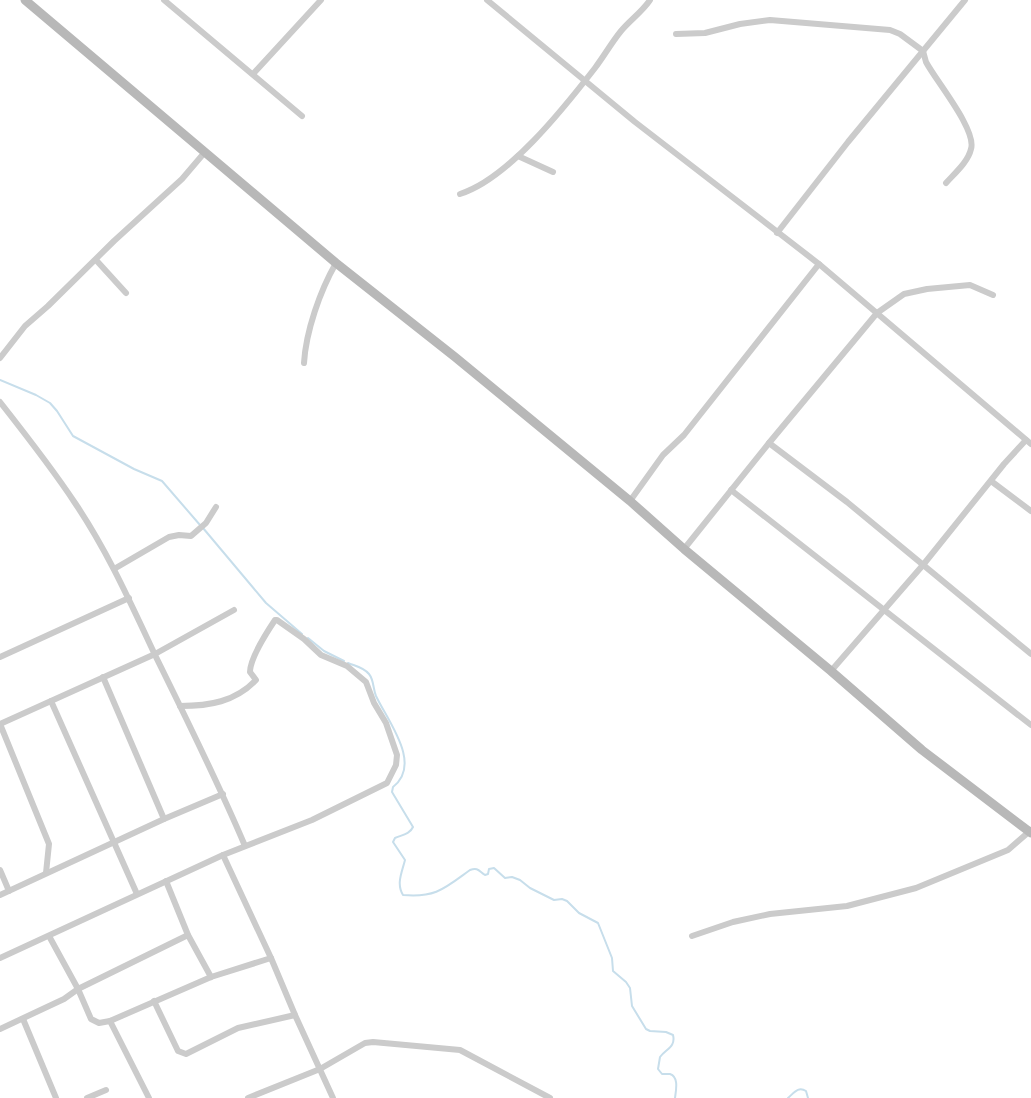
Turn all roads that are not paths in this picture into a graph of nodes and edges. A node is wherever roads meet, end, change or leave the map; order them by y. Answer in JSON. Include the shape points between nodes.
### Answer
{"nodes":[{"id":1,"x":25,"y":0,"type":"edge"},
{"id":2,"x":164,"y":0,"type":"edge"},
{"id":3,"x":321,"y":0,"type":"edge"},
{"id":4,"x":487,"y":0,"type":"edge"},
{"id":5,"x":650,"y":0,"type":"edge"},
{"id":6,"x":965,"y":0,"type":"edge"},
{"id":7,"x":676,"y":34,"type":"dead end"},
{"id":8,"x":922,"y":52,"type":"junction"},
{"id":9,"x":253,"y":74,"type":"junction"},
{"id":10,"x":584,"y":80,"type":"junction"},
{"id":11,"x":302,"y":116,"type":"dead end"},
{"id":12,"x":205,"y":152,"type":"junction"},
{"id":13,"x":518,"y":156,"type":"junction"},
{"id":14,"x":553,"y":172,"type":"dead end"},
{"id":15,"x":946,"y":183,"type":"dead end"},
{"id":16,"x":460,"y":194,"type":"dead end"},
{"id":17,"x":777,"y":234,"type":"junction"},
{"id":18,"x":96,"y":260,"type":"junction"},
{"id":19,"x":336,"y":263,"type":"junction"},
{"id":20,"x":819,"y":264,"type":"junction"},
{"id":21,"x":126,"y":293,"type":"dead end"},
{"id":22,"x":993,"y":294,"type":"dead end"},
{"id":23,"x":877,"y":313,"type":"junction"},
{"id":24,"x":0,"y":358,"type":"edge"},
{"id":25,"x":304,"y":363,"type":"dead end"},
{"id":26,"x":0,"y":402,"type":"edge"},
{"id":27,"x":1028,"y":442,"type":"edge"},
{"id":28,"x":768,"y":443,"type":"junction"},
{"id":29,"x":991,"y":481,"type":"junction"},
{"id":30,"x":731,"y":490,"type":"junction"},
{"id":31,"x":630,"y":501,"type":"junction"},
{"id":32,"x":216,"y":507,"type":"dead end"},
{"id":33,"x":1031,"y":511,"type":"edge"},
{"id":34,"x":684,"y":550,"type":"junction"},
{"id":35,"x":923,"y":565,"type":"junction"},
{"id":36,"x":114,"y":569,"type":"junction"},
{"id":37,"x":129,"y":598,"type":"junction"},
{"id":38,"x":885,"y":609,"type":"junction"},
{"id":39,"x":234,"y":610,"type":"dead end"},
{"id":40,"x":155,"y":654,"type":"junction"},
{"id":41,"x":1031,"y":654,"type":"edge"},
{"id":42,"x":0,"y":657,"type":"edge"},
{"id":43,"x":831,"y":671,"type":"junction"},
{"id":44,"x":103,"y":677,"type":"junction"},
{"id":45,"x":51,"y":701,"type":"junction"},
{"id":46,"x":180,"y":706,"type":"junction"},
{"id":47,"x":1031,"y":725,"type":"edge"},
{"id":48,"x":223,"y":794,"type":"junction"},
{"id":49,"x":164,"y":818,"type":"junction"},
{"id":50,"x":1030,"y":831,"type":"edge"},
{"id":51,"x":115,"y":842,"type":"junction"},
{"id":52,"x":245,"y":846,"type":"junction"},
{"id":53,"x":223,"y":855,"type":"junction"},
{"id":54,"x":0,"y":870,"type":"edge"},
{"id":55,"x":46,"y":873,"type":"junction"},
{"id":56,"x":166,"y":881,"type":"junction"},
{"id":57,"x":9,"y":891,"type":"junction"},
{"id":58,"x":137,"y":894,"type":"junction"},
{"id":59,"x":0,"y":895,"type":"edge"},
{"id":60,"x":188,"y":935,"type":"junction"},
{"id":61,"x":49,"y":936,"type":"junction"},
{"id":62,"x":692,"y":936,"type":"dead end"},
{"id":63,"x":0,"y":958,"type":"edge"},
{"id":64,"x":271,"y":958,"type":"junction"},
{"id":65,"x":212,"y":977,"type":"junction"},
{"id":66,"x":78,"y":989,"type":"junction"},
{"id":67,"x":154,"y":1001,"type":"junction"},
{"id":68,"x":295,"y":1016,"type":"junction"},
{"id":69,"x":23,"y":1018,"type":"junction"},
{"id":70,"x":110,"y":1021,"type":"junction"},
{"id":71,"x":0,"y":1029,"type":"edge"},
{"id":72,"x":320,"y":1069,"type":"junction"},
{"id":73,"x":106,"y":1090,"type":"dead end"},
{"id":74,"x":534,"y":1090,"type":"junction"},
{"id":75,"x":56,"y":1098,"type":"edge"},
{"id":76,"x":87,"y":1098,"type":"edge"},
{"id":77,"x":149,"y":1098,"type":"edge"},
{"id":78,"x":248,"y":1098,"type":"edge"},
{"id":79,"x":333,"y":1098,"type":"edge"},
{"id":80,"x":530,"y":1098,"type":"edge"},
{"id":81,"x":550,"y":1098,"type":"edge"}],
"edges":[{"from":1,"to":12,"type":"street"},
{"from":2,"to":9,"type":"street"},
{"from":3,"to":9,"type":"street"},
{"from":4,"to":10,"type":"street"},
{"from":5,"to":10,"type":"street","via":[[621,30]]},
{"from":6,"to":8,"type":"street"},
{"from":7,"to":8,"type":"street","via":[[706,33],[770,20],[890,30]]},
{"from":8,"to":15,"type":"street","via":[[973,142],[966,159]]},
{"from":8,"to":17,"type":"street"},
{"from":9,"to":11,"type":"street"},
{"from":10,"to":13,"type":"street","via":[[558,114]]},
{"from":10,"to":17,"type":"street"},
{"from":12,"to":18,"type":"street","via":[[182,179]]},
{"from":12,"to":19,"type":"street"},
{"from":13,"to":14,"type":"street"},
{"from":13,"to":16,"type":"street","via":[[491,178]]},
{"from":17,"to":20,"type":"street"},
{"from":18,"to":21,"type":"street"},
{"from":18,"to":24,"type":"street","via":[[25,326]]},
{"from":19,"to":25,"type":"street","via":[[326,280],[308,336]]},
{"from":19,"to":31,"type":"street"},
{"from":20,"to":23,"type":"street"},
{"from":20,"to":31,"type":"street","via":[[684,435],[661,458]]},
{"from":22,"to":23,"type":"street","via":[[970,285],[927,289],[904,294]]},
{"from":23,"to":27,"type":"street"},
{"from":23,"to":28,"type":"street"},
{"from":26,"to":36,"type":"street","via":[[75,503]]},
{"from":27,"to":29,"type":"street"},
{"from":28,"to":30,"type":"street"},
{"from":28,"to":35,"type":"street"},
{"from":29,"to":33,"type":"street"},
{"from":29,"to":35,"type":"street"},
{"from":30,"to":34,"type":"street"},
{"from":30,"to":38,"type":"street"},
{"from":31,"to":34,"type":"street"},
{"from":32,"to":36,"type":"street","via":[[206,523],[191,536],[169,537]]},
{"from":34,"to":43,"type":"street"},
{"from":35,"to":38,"type":"street"},
{"from":35,"to":41,"type":"street"},
{"from":36,"to":37,"type":"street"},
{"from":37,"to":40,"type":"street"},
{"from":37,"to":42,"type":"street"},
{"from":38,"to":43,"type":"street"},
{"from":38,"to":47,"type":"street"},
{"from":39,"to":40,"type":"street"},
{"from":40,"to":44,"type":"street"},
{"from":40,"to":46,"type":"street"},
{"from":43,"to":50,"type":"street","via":[[922,750]]},
{"from":44,"to":45,"type":"street"},
{"from":44,"to":49,"type":"street"},
{"from":45,"to":51,"type":"street"},
{"from":45,"to":55,"type":"street","via":[[0,724],[49,844]]},
{"from":46,"to":48,"type":"street"},
{"from":46,"to":52,"type":"street","via":[[217,704],[250,686],[256,680],[250,672],[252,662],[274,620],[277,620],[321,655],[347,666],[363,679],[386,723],[397,755],[387,783],[312,820]]},
{"from":48,"to":49,"type":"street"},
{"from":48,"to":52,"type":"street"},
{"from":49,"to":51,"type":"street"},
{"from":50,"to":62,"type":"street","via":[[1008,850],[916,888],[847,906],[770,914]]},
{"from":51,"to":55,"type":"street"},
{"from":51,"to":58,"type":"street"},
{"from":52,"to":53,"type":"street"},
{"from":53,"to":56,"type":"street"},
{"from":53,"to":64,"type":"street"},
{"from":54,"to":57,"type":"street"},
{"from":55,"to":57,"type":"street"},
{"from":56,"to":58,"type":"street"},
{"from":56,"to":60,"type":"street"},
{"from":57,"to":59,"type":"street"},
{"from":58,"to":61,"type":"street"},
{"from":60,"to":65,"type":"street"},
{"from":60,"to":66,"type":"street"},
{"from":61,"to":63,"type":"street"},
{"from":61,"to":66,"type":"street"},
{"from":64,"to":65,"type":"street"},
{"from":64,"to":68,"type":"street"},
{"from":65,"to":67,"type":"street"},
{"from":66,"to":69,"type":"street"},
{"from":66,"to":70,"type":"street","via":[[91,1019],[99,1023]]},
{"from":67,"to":68,"type":"street","via":[[182,1054],[238,1028]]},
{"from":67,"to":70,"type":"street"},
{"from":68,"to":72,"type":"street"},
{"from":69,"to":71,"type":"street"},
{"from":69,"to":75,"type":"street"},
{"from":70,"to":77,"type":"street"},
{"from":72,"to":74,"type":"street","via":[[369,1042],[451,1049],[467,1053]]},
{"from":72,"to":78,"type":"street"},
{"from":72,"to":79,"type":"street"},
{"from":73,"to":76,"type":"street"},
{"from":74,"to":80,"type":"street"},
{"from":74,"to":81,"type":"street"}]}
